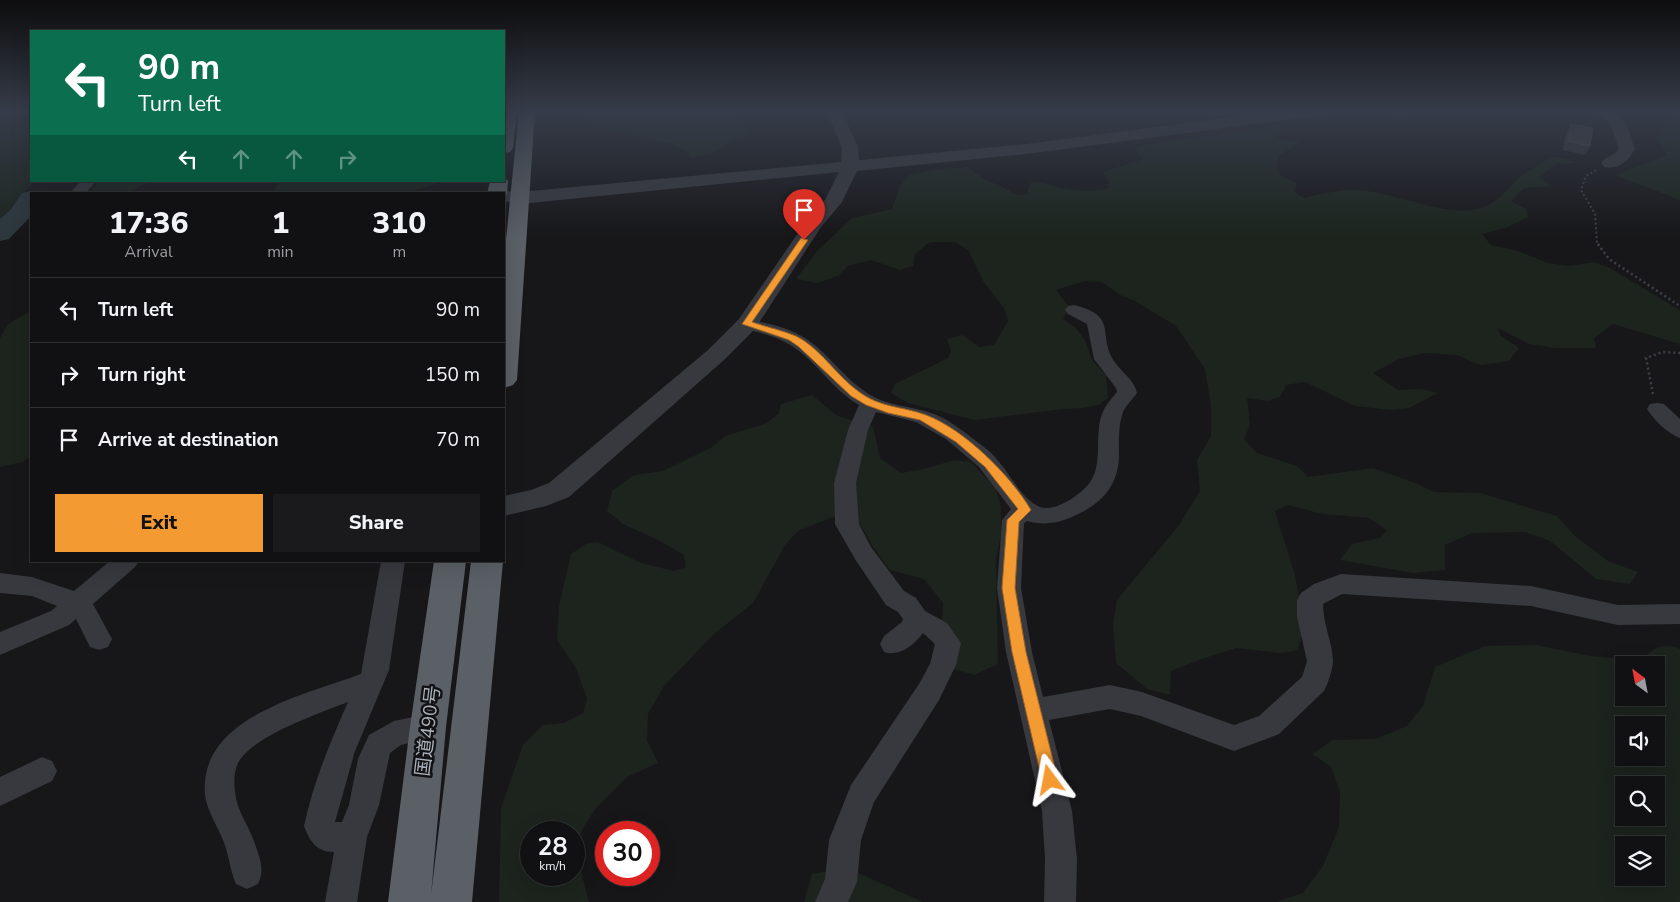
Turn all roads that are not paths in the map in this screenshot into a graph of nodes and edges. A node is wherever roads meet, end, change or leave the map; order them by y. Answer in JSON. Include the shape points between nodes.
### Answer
{"nodes":[{"id":1,"x":519,"y":153,"type":"edge"},
{"id":2,"x":850,"y":153,"type":"edge"},
{"id":3,"x":927,"y":153,"type":"edge"},
{"id":4,"x":954,"y":153,"type":"edge"},
{"id":5,"x":1624,"y":153,"type":"edge"},
{"id":6,"x":850,"y":162,"type":"junction"},
{"id":7,"x":1610,"y":163,"type":"road end"},
{"id":8,"x":88,"y":182,"type":"edge"},
{"id":9,"x":78,"y":192,"type":"edge"},
{"id":10,"x":512,"y":194,"type":"edge"},
{"id":11,"x":1074,"y":310,"type":"dead end"},
{"id":12,"x":746,"y":324,"type":"junction"},
{"id":13,"x":505,"y":357,"type":"edge"},
{"id":14,"x":870,"y":403,"type":"junction"},
{"id":15,"x":1657,"y":409,"type":"road end"},
{"id":16,"x":1680,"y":431,"type":"edge"},
{"id":17,"x":505,"y":506,"type":"edge"},
{"id":18,"x":1025,"y":510,"type":"junction"},
{"id":19,"x":126,"y":562,"type":"edge"},
{"id":20,"x":393,"y":562,"type":"edge"},
{"id":21,"x":450,"y":562,"type":"edge"},
{"id":22,"x":487,"y":562,"type":"edge"},
{"id":23,"x":0,"y":583,"type":"edge"},
{"id":24,"x":75,"y":606,"type":"junction"},
{"id":25,"x":1680,"y":614,"type":"edge"},
{"id":26,"x":916,"y":618,"type":"junction"},
{"id":27,"x":99,"y":639,"type":"dead end"},
{"id":28,"x":0,"y":644,"type":"edge"},
{"id":29,"x":893,"y":644,"type":"dead end"},
{"id":30,"x":372,"y":682,"type":"junction"},
{"id":31,"x":1033,"y":712,"type":"junction"},
{"id":32,"x":428,"y":727,"type":"junction"},
{"id":33,"x":42,"y":771,"type":"dead end"},
{"id":34,"x":0,"y":792,"type":"edge"},
{"id":35,"x":352,"y":837,"type":"junction"},
{"id":36,"x":248,"y":873,"type":"dead end"},
{"id":37,"x":341,"y":902,"type":"edge"},
{"id":38,"x":409,"y":902,"type":"edge"},
{"id":39,"x":451,"y":902,"type":"edge"},
{"id":40,"x":831,"y":902,"type":"edge"},
{"id":41,"x":1060,"y":902,"type":"edge"}],
"edges":[{"from":1,"to":10,"type":"highway"},
{"from":2,"to":6,"type":"street"},
{"from":3,"to":6,"type":"street"},
{"from":4,"to":6,"type":"street"},
{"from":5,"to":7,"type":"street"},
{"from":6,"to":10,"type":"street"},
{"from":6,"to":12,"type":"street","via":[[833,202],[814,224]]},
{"from":8,"to":9,"type":"street"},
{"from":10,"to":13,"type":"highway"},
{"from":11,"to":18,"type":"street","via":[[1097,324],[1102,356],[1128,393],[1112,412],[1105,478],[1092,495],[1057,515],[1037,516]]},
{"from":12,"to":14,"type":"street","via":[[792,338],[803,345],[854,394]]},
{"from":12,"to":17,"type":"street","via":[[716,355],[559,490]]},
{"from":14,"to":18,"type":"street","via":[[923,417],[960,440],[989,464]]},
{"from":14,"to":26,"type":"street","via":[[858,430],[845,483],[847,524],[895,598],[907,605]]},
{"from":15,"to":16,"type":"street"},
{"from":18,"to":31,"type":"street","via":[[1013,520],[1009,588]]},
{"from":19,"to":24,"type":"street"},
{"from":20,"to":30,"type":"street"},
{"from":21,"to":32,"type":"highway","name":"国道490号"},
{"from":22,"to":39,"type":"highway"},
{"from":23,"to":24,"type":"street","via":[[10,582],[66,597]]},
{"from":24,"to":27,"type":"street","via":[[84,611]]},
{"from":24,"to":28,"type":"street","via":[[60,618]]},
{"from":25,"to":31,"type":"street","via":[[1618,615],[1531,596],[1341,584],[1310,600],[1310,617],[1320,661],[1314,683],[1269,725],[1234,738],[1142,704],[1110,697]]},
{"from":26,"to":29,"type":"street","via":[[913,628]]},
{"from":26,"to":40,"type":"street","via":[[929,622],[948,642],[943,665],[930,692],[862,795],[845,840],[841,882]]},
{"from":30,"to":35,"type":"street","via":[[341,751],[319,826],[327,837]]},
{"from":30,"to":36,"type":"street","via":[[269,723],[231,750],[221,771],[220,792]]},
{"from":31,"to":41,"type":"street","via":[[1057,811]]},
{"from":32,"to":35,"type":"street","via":[[394,734],[379,744],[364,805]]},
{"from":32,"to":38,"type":"highway","name":"国道490号"},
{"from":33,"to":34,"type":"street"},
{"from":35,"to":37,"type":"street"}]}
